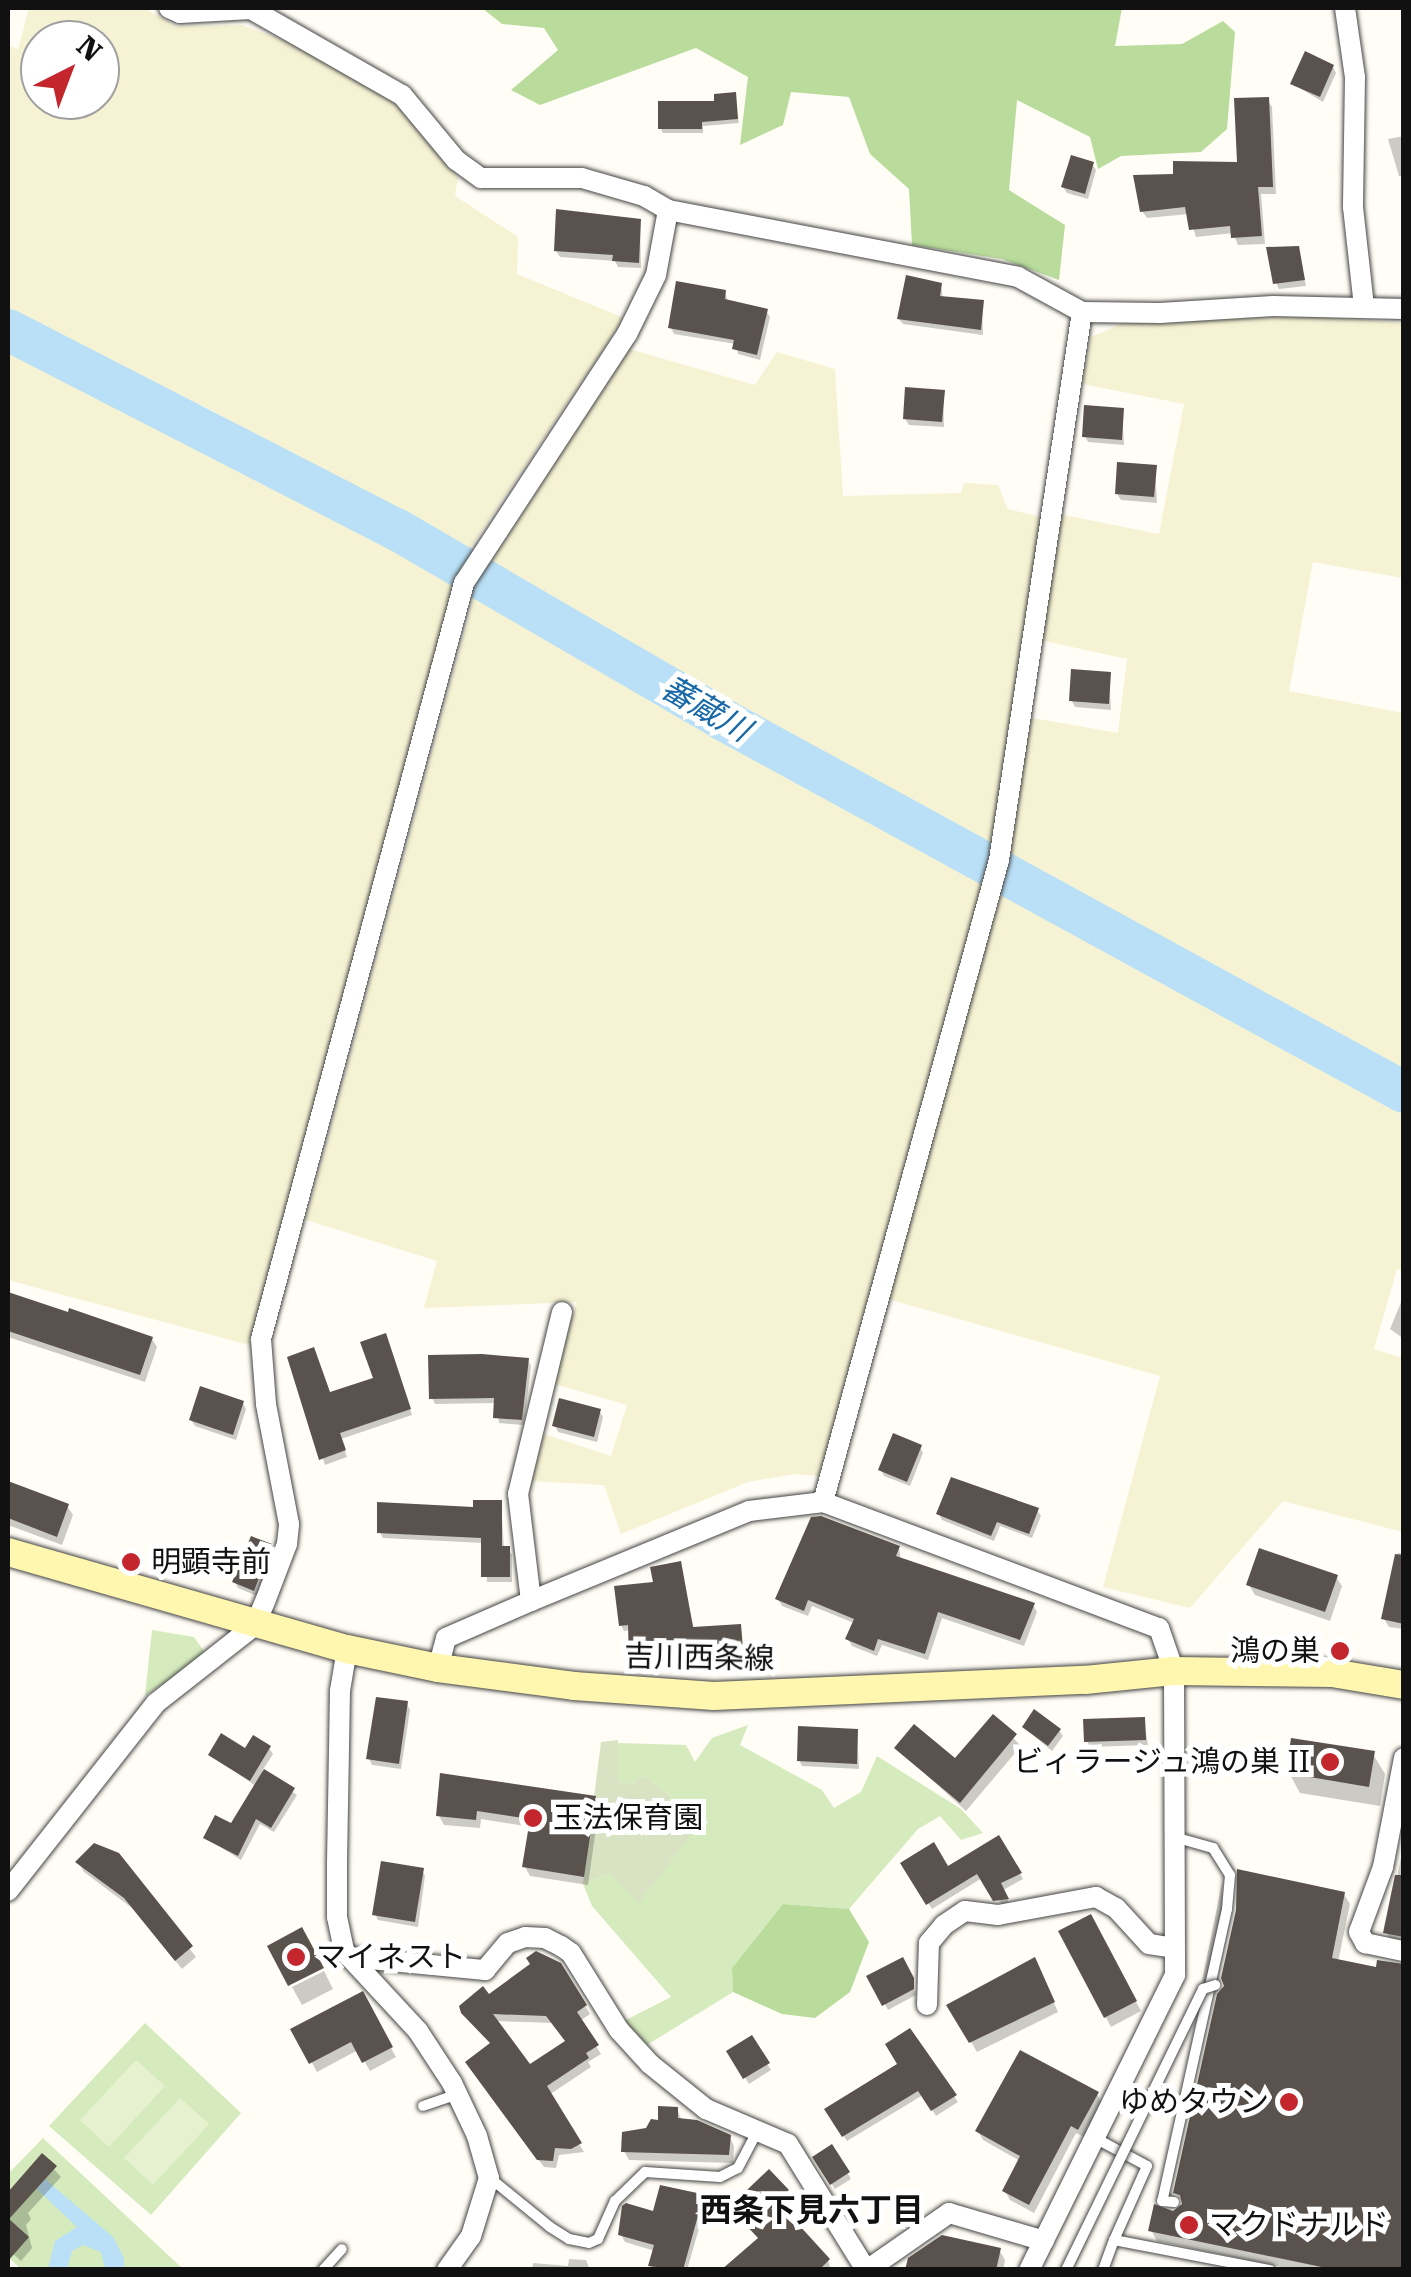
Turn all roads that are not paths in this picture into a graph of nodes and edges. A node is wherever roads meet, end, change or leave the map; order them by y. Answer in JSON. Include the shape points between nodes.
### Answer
{"nodes":[{"id":1,"x":170,"y":8,"type":"edge"},
{"id":2,"x":1345,"y":8,"type":"edge"},
{"id":3,"x":668,"y":210,"type":"junction"},
{"id":4,"x":1364,"y":307,"type":"junction"},
{"id":5,"x":1404,"y":310,"type":"edge"},
{"id":6,"x":1082,"y":312,"type":"junction"},
{"id":7,"x":562,"y":1312,"type":"dead end"},
{"id":8,"x":823,"y":1502,"type":"junction"},
{"id":9,"x":8,"y":1552,"type":"edge"},
{"id":10,"x":531,"y":1600,"type":"junction"},
{"id":11,"x":255,"y":1625,"type":"junction"},
{"id":12,"x":347,"y":1649,"type":"junction"},
{"id":13,"x":438,"y":1668,"type":"junction"},
{"id":14,"x":1174,"y":1672,"type":"junction"},
{"id":15,"x":1404,"y":1684,"type":"edge"},
{"id":16,"x":1404,"y":1758,"type":"edge"},
{"id":17,"x":1174,"y":1837,"type":"junction"},
{"id":18,"x":8,"y":1888,"type":"edge"},
{"id":19,"x":1174,"y":1948,"type":"junction"},
{"id":20,"x":1404,"y":1951,"type":"edge"},
{"id":21,"x":348,"y":1956,"type":"junction"},
{"id":22,"x":1215,"y":1985,"type":"dead end"},
{"id":23,"x":927,"y":2006,"type":"dead end"},
{"id":24,"x":457,"y":2094,"type":"junction"},
{"id":25,"x":423,"y":2106,"type":"dead end"},
{"id":26,"x":758,"y":2130,"type":"junction"},
{"id":27,"x":1094,"y":2138,"type":"junction"},
{"id":28,"x":489,"y":2178,"type":"junction"},
{"id":29,"x":1174,"y":2202,"type":"dead end"},
{"id":30,"x":1114,"y":2240,"type":"junction"},
{"id":31,"x":1044,"y":2242,"type":"junction"},
{"id":32,"x":342,"y":2249,"type":"dead end"},
{"id":33,"x":324,"y":2270,"type":"edge"},
{"id":34,"x":447,"y":2270,"type":"edge"},
{"id":35,"x":867,"y":2270,"type":"edge"},
{"id":36,"x":1030,"y":2270,"type":"edge"},
{"id":37,"x":1066,"y":2270,"type":"edge"},
{"id":38,"x":1103,"y":2270,"type":"edge"},
{"id":39,"x":1270,"y":2270,"type":"edge"}],
"edges":[{"from":1,"to":3,"type":"street","via":[[180,14],[252,9],[402,95],[456,160],[482,178],[582,178]]},
{"from":2,"to":4,"type":"street","via":[[1355,77],[1353,207]]},
{"from":3,"to":6,"type":"street","via":[[1018,278]]},
{"from":3,"to":11,"type":"street","via":[[656,274],[627,334],[464,583],[261,1340],[289,1524]]},
{"from":4,"to":5,"type":"street"},
{"from":4,"to":6,"type":"street"},
{"from":6,"to":8,"type":"street","via":[[996,869]]},
{"from":7,"to":10,"type":"street","via":[[518,1494]]},
{"from":8,"to":10,"type":"street","via":[[749,1511]]},
{"from":8,"to":14,"type":"street","via":[[1159,1628]]},
{"from":9,"to":11,"type":"main road","name":"吉川西条線"},
{"from":10,"to":13,"type":"street","via":[[446,1638]]},
{"from":11,"to":12,"type":"main road","name":"吉川西条線"},
{"from":11,"to":18,"type":"street","via":[[156,1703]]},
{"from":12,"to":13,"type":"main road","name":"吉川西条線"},
{"from":12,"to":21,"type":"street","via":[[340,1690],[337,1916]]},
{"from":13,"to":14,"type":"main road","name":"吉川西条線","via":[[714,1696]]},
{"from":14,"to":15,"type":"main road","name":"吉川西条線","via":[[1332,1672]]},
{"from":14,"to":17,"type":"street"},
{"from":16,"to":20,"type":"street","via":[[1383,1867],[1359,1932],[1366,1943]]},
{"from":17,"to":19,"type":"street"},
{"from":17,"to":29,"type":"lane","via":[[1213,1848],[1230,1875],[1162,2201]]},
{"from":19,"to":23,"type":"street","via":[[1149,1944],[1116,1908],[1096,1898],[998,1915],[965,1911],[930,1943]]},
{"from":19,"to":27,"type":"street","via":[[1174,1975]]},
{"from":21,"to":24,"type":"street","via":[[418,2031]]},
{"from":21,"to":26,"type":"street","via":[[486,1970],[508,1944],[545,1938],[571,1953],[619,2030],[650,2064],[706,2109]]},
{"from":22,"to":37,"type":"lane","bridge":true,"via":[[1203,1988]]},
{"from":24,"to":25,"type":"lane"},
{"from":24,"to":28,"type":"street"},
{"from":26,"to":28,"type":"lane","via":[[738,2168],[720,2177],[645,2172],[615,2200],[598,2240],[589,2244],[550,2228]]},
{"from":26,"to":35,"type":"street","via":[[799,2156]]},
{"from":27,"to":30,"type":"lane","via":[[1147,2166]]},
{"from":27,"to":31,"type":"street"},
{"from":28,"to":34,"type":"street","via":[[470,2236]]},
{"from":30,"to":38,"type":"lane"},
{"from":30,"to":39,"type":"lane"},
{"from":31,"to":35,"type":"street","via":[[949,2212]]},
{"from":31,"to":36,"type":"street"},
{"from":32,"to":33,"type":"lane"}]}
